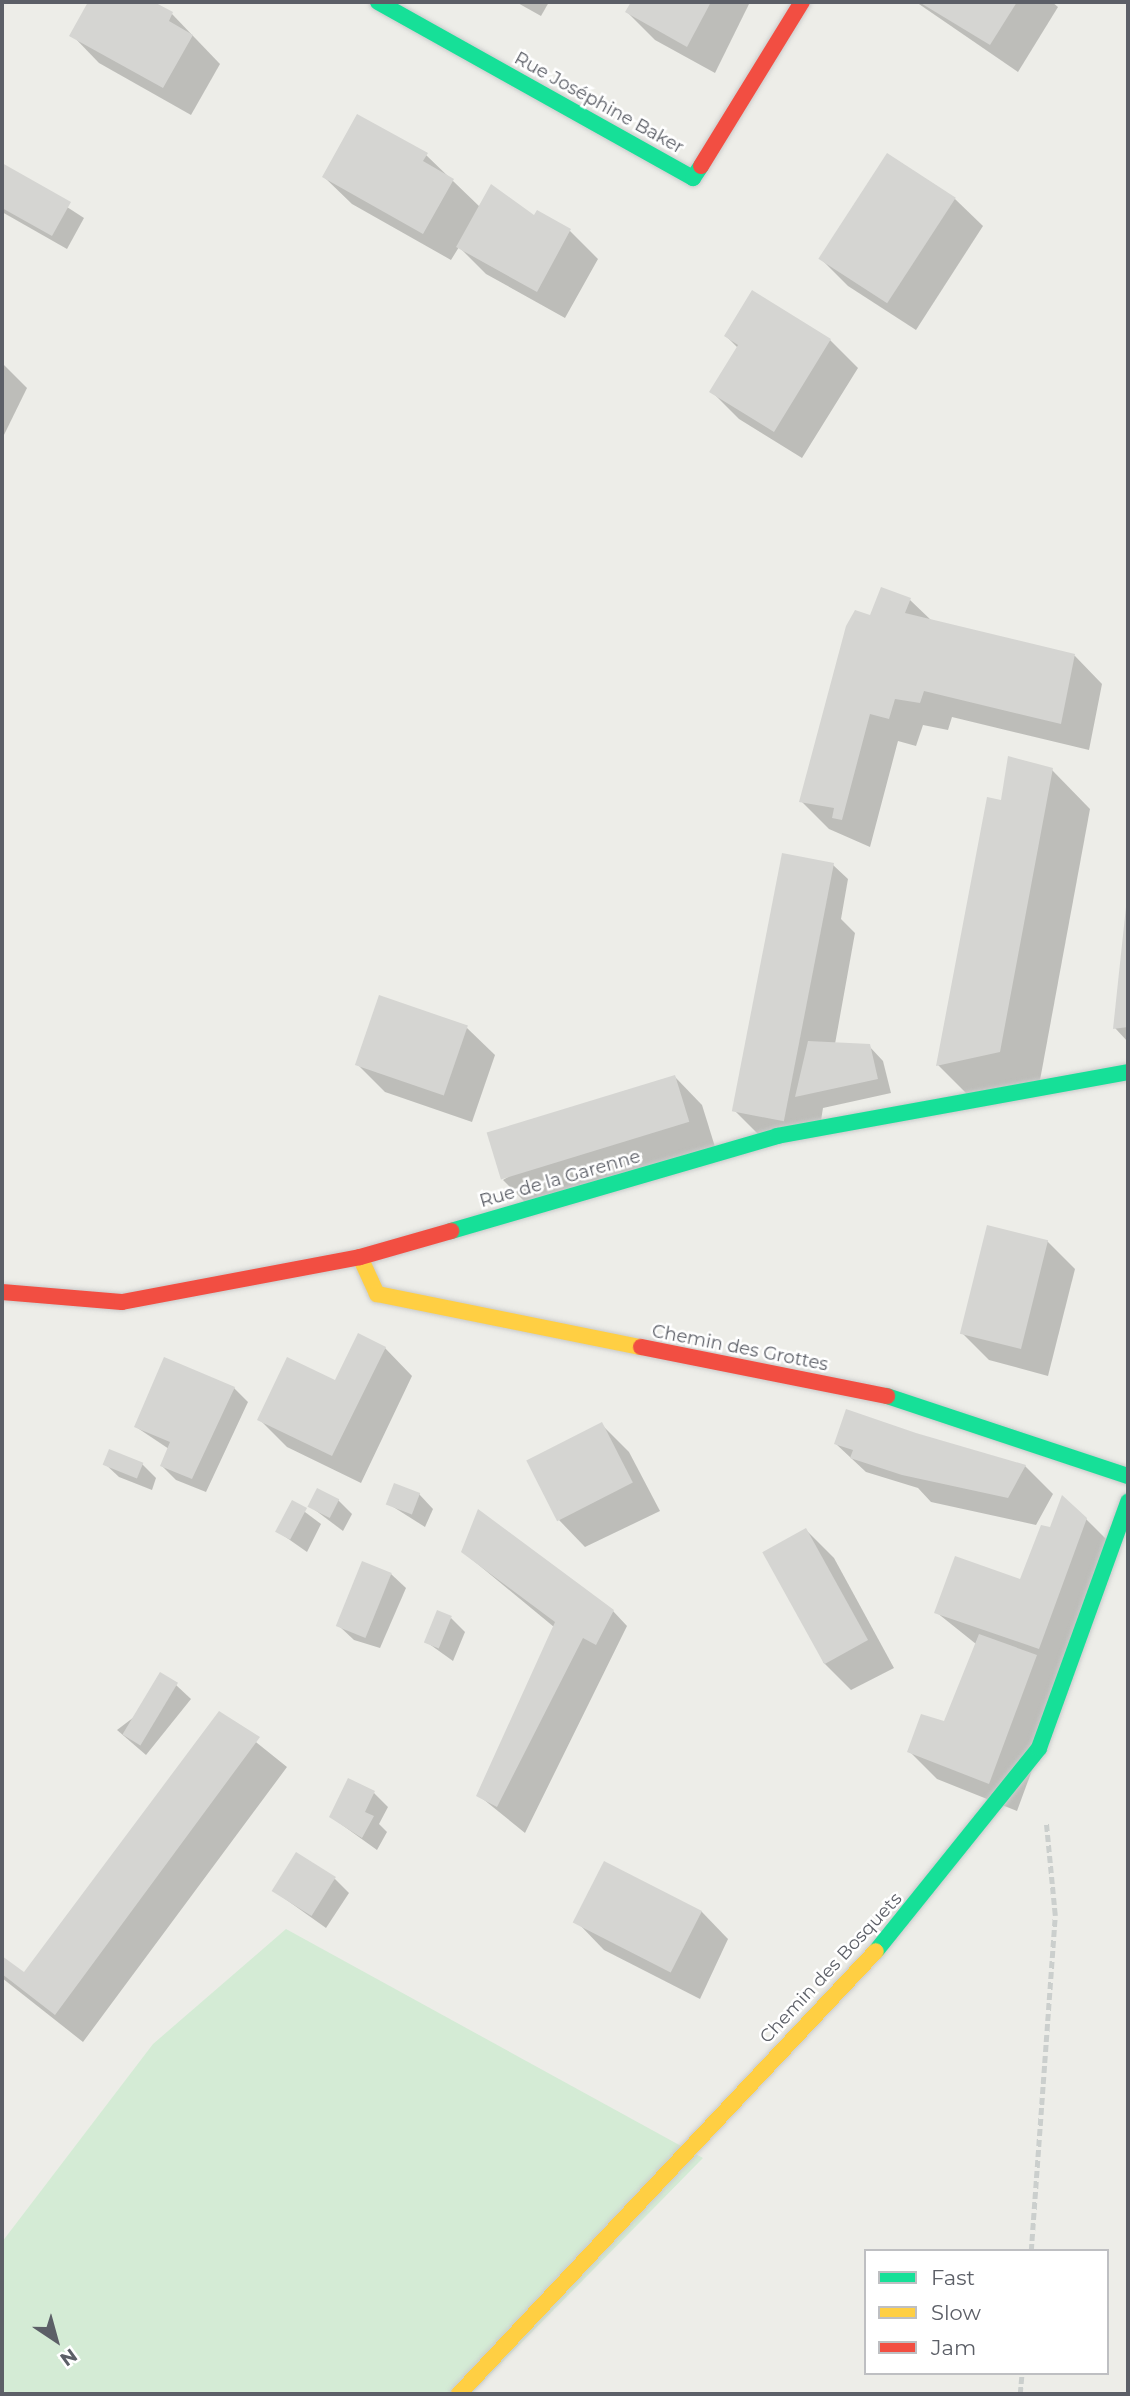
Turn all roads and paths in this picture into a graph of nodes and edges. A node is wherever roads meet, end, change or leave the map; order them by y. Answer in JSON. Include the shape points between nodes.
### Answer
{"nodes":[{"id":1,"x":378,"y":2,"type":"edge"},
{"id":2,"x":802,"y":2,"type":"edge"},
{"id":3,"x":1128,"y":1072,"type":"edge"},
{"id":4,"x":360,"y":1257,"type":"junction"},
{"id":5,"x":2,"y":1292,"type":"edge"},
{"id":6,"x":1128,"y":1476,"type":"edge"},
{"id":7,"x":1128,"y":1502,"type":"edge"},
{"id":8,"x":1045,"y":1812,"type":"dead end"},
{"id":9,"x":1031,"y":2249,"type":"edge"},
{"id":10,"x":1022,"y":2375,"type":"edge"},
{"id":11,"x":458,"y":2394,"type":"edge"},
{"id":12,"x":1020,"y":2394,"type":"edge"}],
"edges":[{"from":1,"to":2,"type":"street","name":"Rue Joséphine Baker","via":[[693,178]]},
{"from":3,"to":4,"type":"street","name":"Rue de la Garenne","via":[[777,1136]]},
{"from":4,"to":5,"type":"street","name":"Rue de la Garenne","via":[[122,1303]]},
{"from":4,"to":6,"type":"street","name":"Chemin des Grottes","via":[[377,1294],[901,1399]]},
{"from":7,"to":11,"type":"street","name":"Chemin des Bosquets","via":[[1039,1748],[910,1914]]},
{"from":8,"to":9,"type":"path","via":[[1055,1915]]},
{"from":10,"to":12,"type":"path"}]}
